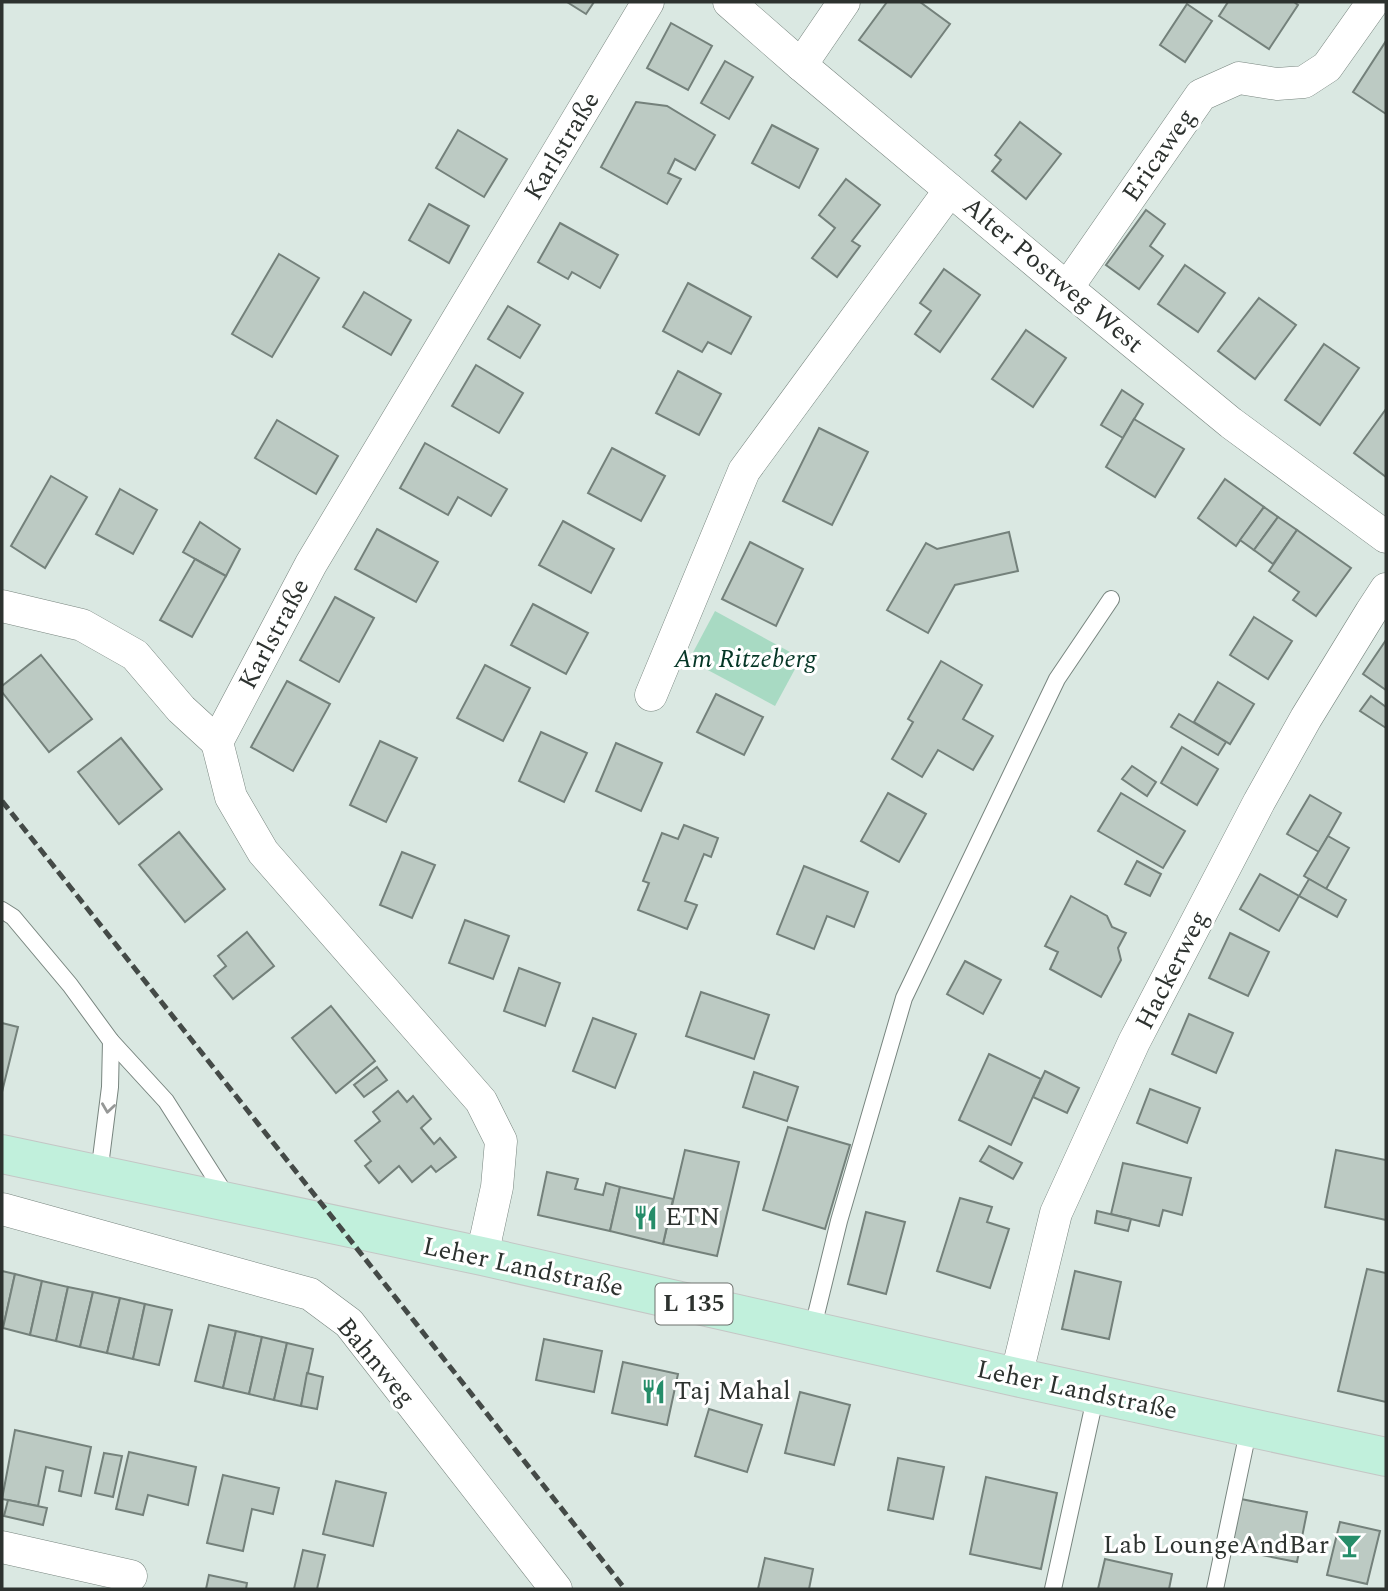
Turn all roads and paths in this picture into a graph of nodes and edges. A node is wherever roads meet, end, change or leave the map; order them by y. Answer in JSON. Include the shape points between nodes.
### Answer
{"nodes":[{"id":1,"x":648,"y":2,"type":"edge"},
{"id":2,"x":729,"y":2,"type":"edge"},
{"id":3,"x":844,"y":2,"type":"edge"},
{"id":4,"x":1373,"y":2,"type":"edge"},
{"id":5,"x":801,"y":65,"type":"junction"},
{"id":6,"x":950,"y":190,"type":"junction"},
{"id":7,"x":1067,"y":288,"type":"junction"},
{"id":8,"x":1386,"y":537,"type":"edge"},
{"id":9,"x":1386,"y":589,"type":"edge"},
{"id":10,"x":1111,"y":598,"type":"dead end"},
{"id":11,"x":2,"y":606,"type":"edge"},
{"id":12,"x":651,"y":695,"type":"dead end"},
{"id":13,"x":217,"y":742,"type":"junction"},
{"id":14,"x":2,"y":910,"type":"edge"},
{"id":15,"x":111,"y":1041,"type":"junction"},
{"id":16,"x":2,"y":1154,"type":"edge"},
{"id":17,"x":99,"y":1174,"type":"junction"},
{"id":18,"x":230,"y":1202,"type":"junction"},
{"id":19,"x":2,"y":1209,"type":"edge"},
{"id":20,"x":482,"y":1256,"type":"junction"},
{"id":21,"x":812,"y":1331,"type":"junction"},
{"id":22,"x":1016,"y":1377,"type":"junction"},
{"id":23,"x":1096,"y":1394,"type":"junction"},
{"id":24,"x":1249,"y":1427,"type":"junction"},
{"id":25,"x":1386,"y":1457,"type":"edge"},
{"id":26,"x":2,"y":1546,"type":"edge"},
{"id":27,"x":131,"y":1576,"type":"dead end"},
{"id":28,"x":556,"y":1589,"type":"edge"},
{"id":29,"x":1053,"y":1589,"type":"edge"},
{"id":30,"x":1214,"y":1589,"type":"edge"}],
"edges":[{"from":1,"to":13,"type":"street","name":"Karlstraße","via":[[311,564]]},
{"from":2,"to":5,"type":"street","name":"Alter Postweg West"},
{"from":3,"to":5,"type":"street"},
{"from":4,"to":7,"type":"street","name":"Ericaweg","via":[[1327,67],[1304,82],[1277,84],[1239,78],[1201,95]]},
{"from":5,"to":6,"type":"street","name":"Alter Postweg West"},
{"from":6,"to":7,"type":"street","name":"Alter Postweg West"},
{"from":6,"to":12,"type":"street","via":[[744,471]]},
{"from":7,"to":8,"type":"street","name":"Alter Postweg West","via":[[1231,423]]},
{"from":9,"to":22,"type":"street","name":"Hackerweg","via":[[1259,802],[1135,1042],[1056,1213]]},
{"from":10,"to":21,"type":"lane","via":[[1057,679],[904,998]]},
{"from":11,"to":13,"type":"street","via":[[82,625],[135,654],[181,709]]},
{"from":13,"to":20,"type":"street","via":[[231,797],[263,852],[481,1101],[500,1141],[497,1187]]},
{"from":14,"to":15,"type":"lane","via":[[13,916]]},
{"from":15,"to":17,"type":"lane","one_way":true},
{"from":15,"to":18,"type":"lane","via":[[166,1101]]},
{"from":16,"to":17,"type":"main road","name":"Leher Landstraße","number":"L 135"},
{"from":17,"to":18,"type":"main road","name":"Leher Landstraße","number":"L 135"},
{"from":18,"to":20,"type":"main road","name":"Leher Landstraße","number":"L 135"},
{"from":19,"to":28,"type":"street","name":"Bahnweg","via":[[310,1294],[349,1323]]},
{"from":20,"to":21,"type":"main road","name":"Leher Landstraße","number":"L 135"},
{"from":21,"to":22,"type":"main road","name":"Leher Landstraße","number":"L 135"},
{"from":22,"to":23,"type":"main road","name":"Leher Landstraße","number":"L 135"},
{"from":23,"to":24,"type":"main road","name":"Leher Landstraße","number":"L 135"},
{"from":23,"to":29,"type":"lane"},
{"from":24,"to":25,"type":"main road","name":"Leher Landstraße","number":"L 135"},
{"from":24,"to":30,"type":"lane"},
{"from":26,"to":27,"type":"street"}]}
